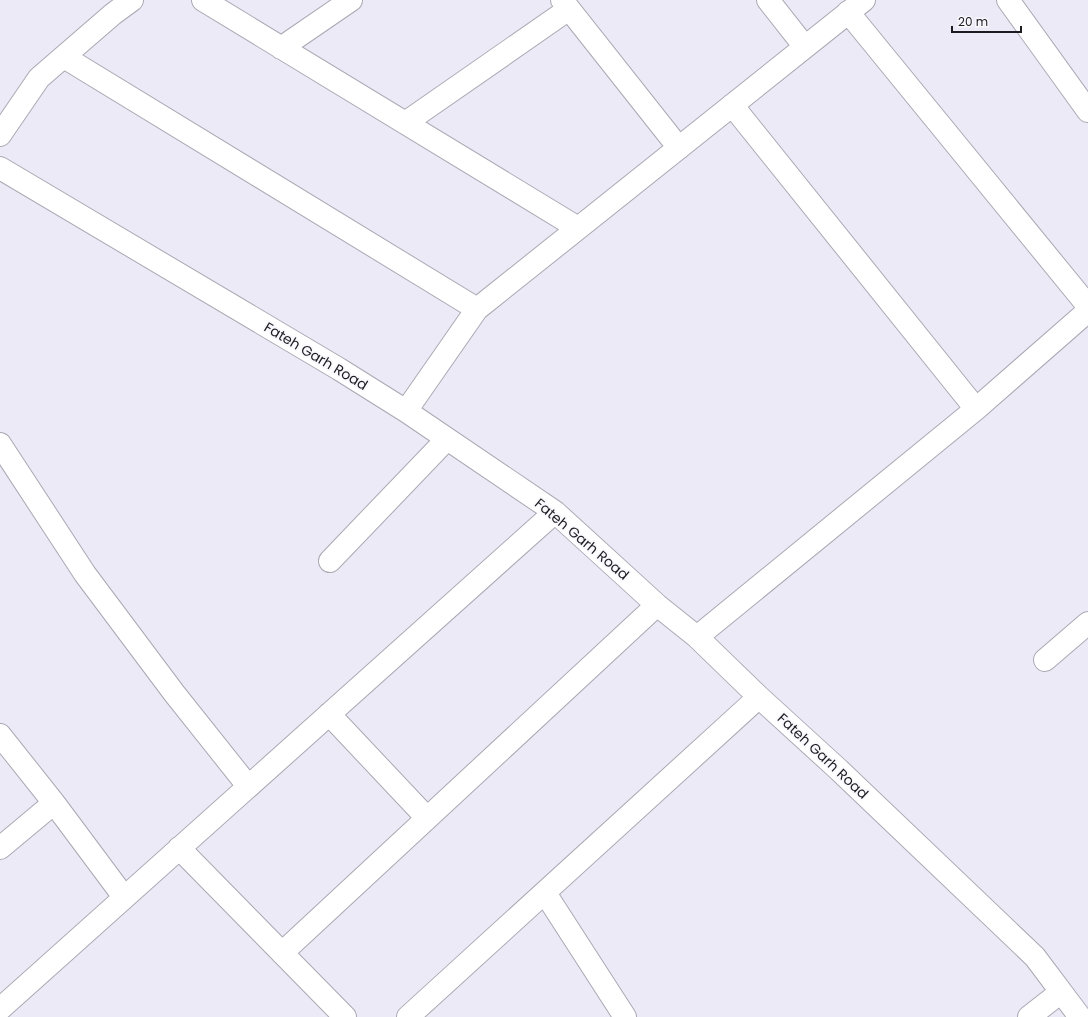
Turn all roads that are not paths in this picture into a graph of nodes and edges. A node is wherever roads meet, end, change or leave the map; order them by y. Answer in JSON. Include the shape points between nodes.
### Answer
{"nodes":[{"id":1,"x":132,"y":0,"type":"edge"},
{"id":2,"x":203,"y":0,"type":"edge"},
{"id":3,"x":351,"y":0,"type":"edge"},
{"id":4,"x":768,"y":0,"type":"edge"},
{"id":5,"x":1008,"y":0,"type":"edge"},
{"id":6,"x":565,"y":4,"type":"edge"},
{"id":7,"x":856,"y":6,"type":"edge"},
{"id":8,"x":805,"y":47,"type":"junction"},
{"id":9,"x":281,"y":48,"type":"junction"},
{"id":10,"x":64,"y":57,"type":"junction"},
{"id":11,"x":732,"y":105,"type":"junction"},
{"id":12,"x":1088,"y":111,"type":"edge"},
{"id":13,"x":405,"y":123,"type":"junction"},
{"id":14,"x":0,"y":135,"type":"edge"},
{"id":15,"x":679,"y":148,"type":"junction"},
{"id":16,"x":0,"y":168,"type":"edge"},
{"id":17,"x":578,"y":228,"type":"junction"},
{"id":18,"x":1088,"y":306,"type":"edge"},
{"id":19,"x":477,"y":309,"type":"junction"},
{"id":20,"x":1088,"y":311,"type":"edge"},
{"id":21,"x":976,"y":409,"type":"junction"},
{"id":22,"x":406,"y":411,"type":"junction"},
{"id":23,"x":447,"y":439,"type":"junction"},
{"id":24,"x":0,"y":444,"type":"edge"},
{"id":25,"x":554,"y":512,"type":"junction"},
{"id":26,"x":330,"y":561,"type":"dead end"},
{"id":27,"x":657,"y":604,"type":"junction"},
{"id":28,"x":1088,"y":623,"type":"edge"},
{"id":29,"x":697,"y":637,"type":"junction"},
{"id":30,"x":1045,"y":660,"type":"dead end"},
{"id":31,"x":759,"y":697,"type":"junction"},
{"id":32,"x":329,"y":714,"type":"junction"},
{"id":33,"x":0,"y":735,"type":"edge"},
{"id":34,"x":248,"y":786,"type":"junction"},
{"id":35,"x":54,"y":803,"type":"junction"},
{"id":36,"x":427,"y":818,"type":"junction"},
{"id":37,"x":0,"y":848,"type":"edge"},
{"id":38,"x":179,"y":848,"type":"junction"},
{"id":39,"x":544,"y":893,"type":"junction"},
{"id":40,"x":124,"y":897,"type":"junction"},
{"id":41,"x":282,"y":953,"type":"junction"},
{"id":42,"x":1061,"y":992,"type":"junction"},
{"id":43,"x":0,"y":1009,"type":"edge"},
{"id":44,"x":345,"y":1017,"type":"edge"},
{"id":45,"x":408,"y":1017,"type":"edge"},
{"id":46,"x":625,"y":1017,"type":"edge"},
{"id":47,"x":1029,"y":1017,"type":"edge"},
{"id":48,"x":1080,"y":1017,"type":"edge"}],
"edges":[{"from":1,"to":10,"type":"street"},
{"from":2,"to":9,"type":"street"},
{"from":3,"to":9,"type":"street"},
{"from":4,"to":8,"type":"street"},
{"from":5,"to":12,"type":"street"},
{"from":6,"to":13,"type":"street"},
{"from":6,"to":15,"type":"street"},
{"from":7,"to":8,"type":"street"},
{"from":7,"to":18,"type":"street"},
{"from":8,"to":11,"type":"street"},
{"from":9,"to":13,"type":"street"},
{"from":10,"to":14,"type":"street","via":[[39,78]]},
{"from":10,"to":19,"type":"street"},
{"from":11,"to":15,"type":"street"},
{"from":11,"to":21,"type":"street"},
{"from":13,"to":17,"type":"street"},
{"from":15,"to":17,"type":"street"},
{"from":16,"to":22,"type":"street","name":"Fateh Garh Road"},
{"from":17,"to":19,"type":"street"},
{"from":19,"to":22,"type":"street"},
{"from":20,"to":21,"type":"street"},
{"from":21,"to":29,"type":"street"},
{"from":22,"to":23,"type":"street","name":"Fateh Garh Road"},
{"from":23,"to":25,"type":"street","name":"Fateh Garh Road"},
{"from":23,"to":26,"type":"street"},
{"from":24,"to":34,"type":"street","via":[[85,574]]},
{"from":25,"to":27,"type":"street","name":"Fateh Garh Road"},
{"from":25,"to":32,"type":"street"},
{"from":27,"to":29,"type":"street","name":"Fateh Garh Road"},
{"from":27,"to":36,"type":"street"},
{"from":28,"to":30,"type":"street"},
{"from":29,"to":31,"type":"street","name":"Fateh Garh Road"},
{"from":31,"to":39,"type":"street"},
{"from":31,"to":42,"type":"street","name":"Fateh Garh Road","via":[[1035,957]]},
{"from":32,"to":34,"type":"street"},
{"from":32,"to":36,"type":"street"},
{"from":33,"to":35,"type":"street"},
{"from":34,"to":38,"type":"street"},
{"from":35,"to":37,"type":"street"},
{"from":35,"to":40,"type":"street"},
{"from":36,"to":41,"type":"street"},
{"from":38,"to":40,"type":"street"},
{"from":38,"to":41,"type":"street"},
{"from":39,"to":45,"type":"street"},
{"from":39,"to":46,"type":"street"},
{"from":40,"to":43,"type":"street"},
{"from":41,"to":44,"type":"street"},
{"from":42,"to":47,"type":"street"},
{"from":42,"to":48,"type":"street","name":"Fateh Garh Road"}]}
